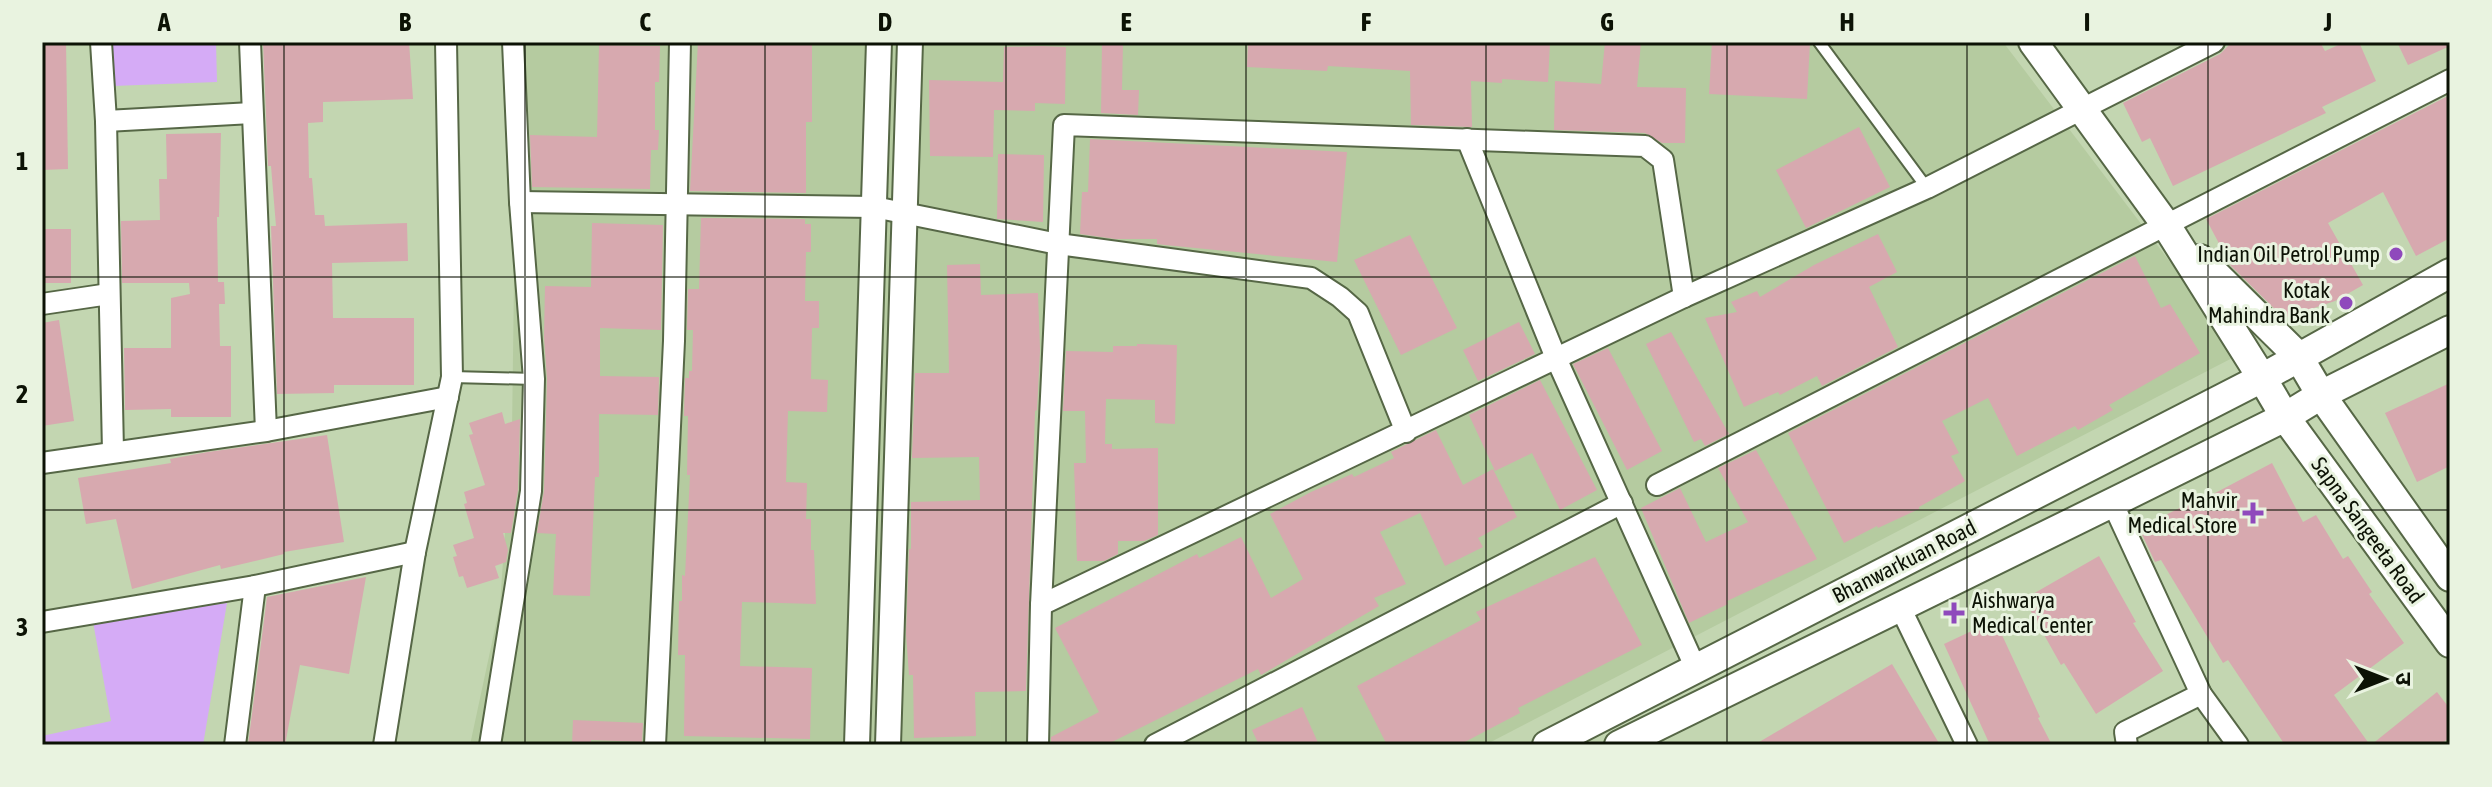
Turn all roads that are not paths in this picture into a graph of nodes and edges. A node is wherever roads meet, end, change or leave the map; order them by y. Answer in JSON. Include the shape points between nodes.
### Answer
{"nodes":[{"id":1,"x":101,"y":42,"type":"edge"},
{"id":2,"x":250,"y":42,"type":"edge"},
{"id":3,"x":446,"y":42,"type":"edge"},
{"id":4,"x":513,"y":42,"type":"edge"},
{"id":5,"x":680,"y":42,"type":"edge"},
{"id":6,"x":879,"y":42,"type":"edge"},
{"id":7,"x":910,"y":42,"type":"edge"},
{"id":8,"x":1819,"y":42,"type":"edge"},
{"id":9,"x":2033,"y":42,"type":"edge"},
{"id":10,"x":2214,"y":42,"type":"edge"},
{"id":11,"x":2450,"y":80,"type":"edge"},
{"id":12,"x":2080,"y":109,"type":"junction"},
{"id":13,"x":252,"y":113,"type":"junction"},
{"id":14,"x":106,"y":121,"type":"junction"},
{"id":15,"x":1467,"y":139,"type":"junction"},
{"id":16,"x":1927,"y":188,"type":"junction"},
{"id":17,"x":520,"y":202,"type":"junction"},
{"id":18,"x":676,"y":203,"type":"junction"},
{"id":19,"x":874,"y":207,"type":"junction"},
{"id":20,"x":903,"y":214,"type":"junction"},
{"id":21,"x":2166,"y":225,"type":"junction"},
{"id":22,"x":1058,"y":244,"type":"junction"},
{"id":23,"x":2450,"y":273,"type":"edge"},
{"id":24,"x":109,"y":294,"type":"junction"},
{"id":25,"x":1684,"y":297,"type":"junction"},
{"id":26,"x":42,"y":304,"type":"edge"},
{"id":27,"x":2450,"y":330,"type":"edge"},
{"id":28,"x":2298,"y":356,"type":"junction"},
{"id":29,"x":1556,"y":358,"type":"junction"},
{"id":30,"x":2262,"y":378,"type":"junction"},
{"id":31,"x":534,"y":379,"type":"junction"},
{"id":32,"x":450,"y":387,"type":"junction"},
{"id":33,"x":2321,"y":395,"type":"junction"},
{"id":34,"x":2285,"y":417,"type":"junction"},
{"id":35,"x":266,"y":431,"type":"junction"},
{"id":36,"x":1406,"y":432,"type":"junction"},
{"id":37,"x":113,"y":451,"type":"junction"},
{"id":38,"x":42,"y":463,"type":"edge"},
{"id":39,"x":1657,"y":485,"type":"dead end"},
{"id":40,"x":1622,"y":503,"type":"junction"},
{"id":41,"x":2113,"y":504,"type":"junction"},
{"id":42,"x":415,"y":552,"type":"junction"},
{"id":43,"x":2450,"y":577,"type":"edge"},
{"id":44,"x":255,"y":586,"type":"junction"},
{"id":45,"x":1041,"y":605,"type":"junction"},
{"id":46,"x":1899,"y":605,"type":"junction"},
{"id":47,"x":42,"y":622,"type":"edge"},
{"id":48,"x":2450,"y":643,"type":"edge"},
{"id":49,"x":1696,"y":669,"type":"junction"},
{"id":50,"x":2201,"y":694,"type":"junction"},
{"id":51,"x":235,"y":745,"type":"edge"},
{"id":52,"x":384,"y":745,"type":"edge"},
{"id":53,"x":490,"y":745,"type":"edge"},
{"id":54,"x":655,"y":745,"type":"edge"},
{"id":55,"x":857,"y":745,"type":"edge"},
{"id":56,"x":888,"y":745,"type":"edge"},
{"id":57,"x":1038,"y":745,"type":"edge"},
{"id":58,"x":1155,"y":745,"type":"edge"},
{"id":59,"x":1547,"y":745,"type":"edge"},
{"id":60,"x":1619,"y":745,"type":"edge"},
{"id":61,"x":1967,"y":745,"type":"edge"},
{"id":62,"x":2127,"y":745,"type":"edge"},
{"id":63,"x":2238,"y":745,"type":"edge"}],
"edges":[{"from":1,"to":14,"type":"street"},
{"from":2,"to":13,"type":"street"},
{"from":3,"to":32,"type":"street"},
{"from":4,"to":17,"type":"street"},
{"from":5,"to":18,"type":"street"},
{"from":6,"to":19,"type":"street"},
{"from":7,"to":20,"type":"street"},
{"from":8,"to":16,"type":"lane"},
{"from":9,"to":12,"type":"main road"},
{"from":10,"to":12,"type":"street"},
{"from":11,"to":21,"type":"street"},
{"from":12,"to":16,"type":"street"},
{"from":12,"to":21,"type":"main road"},
{"from":13,"to":14,"type":"street"},
{"from":13,"to":35,"type":"street"},
{"from":14,"to":24,"type":"street"},
{"from":15,"to":22,"type":"street","via":[[1064,125]]},
{"from":15,"to":25,"type":"street","via":[[1645,146],[1654,151],[1663,160]]},
{"from":15,"to":29,"type":"street"},
{"from":16,"to":25,"type":"street"},
{"from":17,"to":18,"type":"street"},
{"from":17,"to":31,"type":"street"},
{"from":18,"to":19,"type":"street"},
{"from":18,"to":54,"type":"street"},
{"from":19,"to":20,"type":"street"},
{"from":19,"to":55,"type":"street"},
{"from":20,"to":22,"type":"street"},
{"from":20,"to":56,"type":"street"},
{"from":21,"to":28,"type":"main road","name":"Sapna Sangeeta Road"},
{"from":21,"to":30,"type":"main road","name":"Sapna Sangeeta Road"},
{"from":21,"to":39,"type":"street"},
{"from":22,"to":36,"type":"street","via":[[1311,278],[1358,313]]},
{"from":22,"to":45,"type":"street"},
{"from":23,"to":28,"type":"main road","name":"Bhanwarkuan Road"},
{"from":24,"to":26,"type":"street"},
{"from":24,"to":37,"type":"street"},
{"from":25,"to":29,"type":"street"},
{"from":27,"to":33,"type":"main road","name":"Bhanwarkuan Road"},
{"from":28,"to":30,"type":"main road","name":"Bhanwarkuan Road"},
{"from":28,"to":33,"type":"main road","name":"Sapna Sangeeta Road"},
{"from":29,"to":36,"type":"street"},
{"from":29,"to":40,"type":"street"},
{"from":30,"to":34,"type":"main road","name":"Sapna Sangeeta Road"},
{"from":30,"to":49,"type":"main road","name":"Bhanwarkuan Road"},
{"from":31,"to":32,"type":"lane"},
{"from":31,"to":53,"type":"street","via":[[531,491]]},
{"from":32,"to":35,"type":"street"},
{"from":32,"to":42,"type":"street"},
{"from":33,"to":34,"type":"main road","name":"Bhanwarkuan Road"},
{"from":33,"to":43,"type":"main road","name":"Sapna Sangeeta Road"},
{"from":34,"to":41,"type":"main road","name":"Bhanwarkuan Road"},
{"from":34,"to":48,"type":"main road","name":"Sapna Sangeeta Road"},
{"from":35,"to":37,"type":"street"},
{"from":36,"to":45,"type":"street"},
{"from":37,"to":38,"type":"street"},
{"from":40,"to":49,"type":"street"},
{"from":40,"to":58,"type":"street"},
{"from":41,"to":46,"type":"main road","name":"Bhanwarkuan Road"},
{"from":41,"to":50,"type":"street"},
{"from":42,"to":44,"type":"street"},
{"from":42,"to":52,"type":"street"},
{"from":44,"to":47,"type":"street"},
{"from":44,"to":51,"type":"street"},
{"from":45,"to":57,"type":"street"},
{"from":46,"to":60,"type":"main road","name":"Bhanwarkuan Road"},
{"from":46,"to":61,"type":"street"},
{"from":49,"to":59,"type":"main road","name":"Bhanwarkuan Road"},
{"from":50,"to":62,"type":"street","via":[[2125,732]]},
{"from":50,"to":63,"type":"street"}]}
